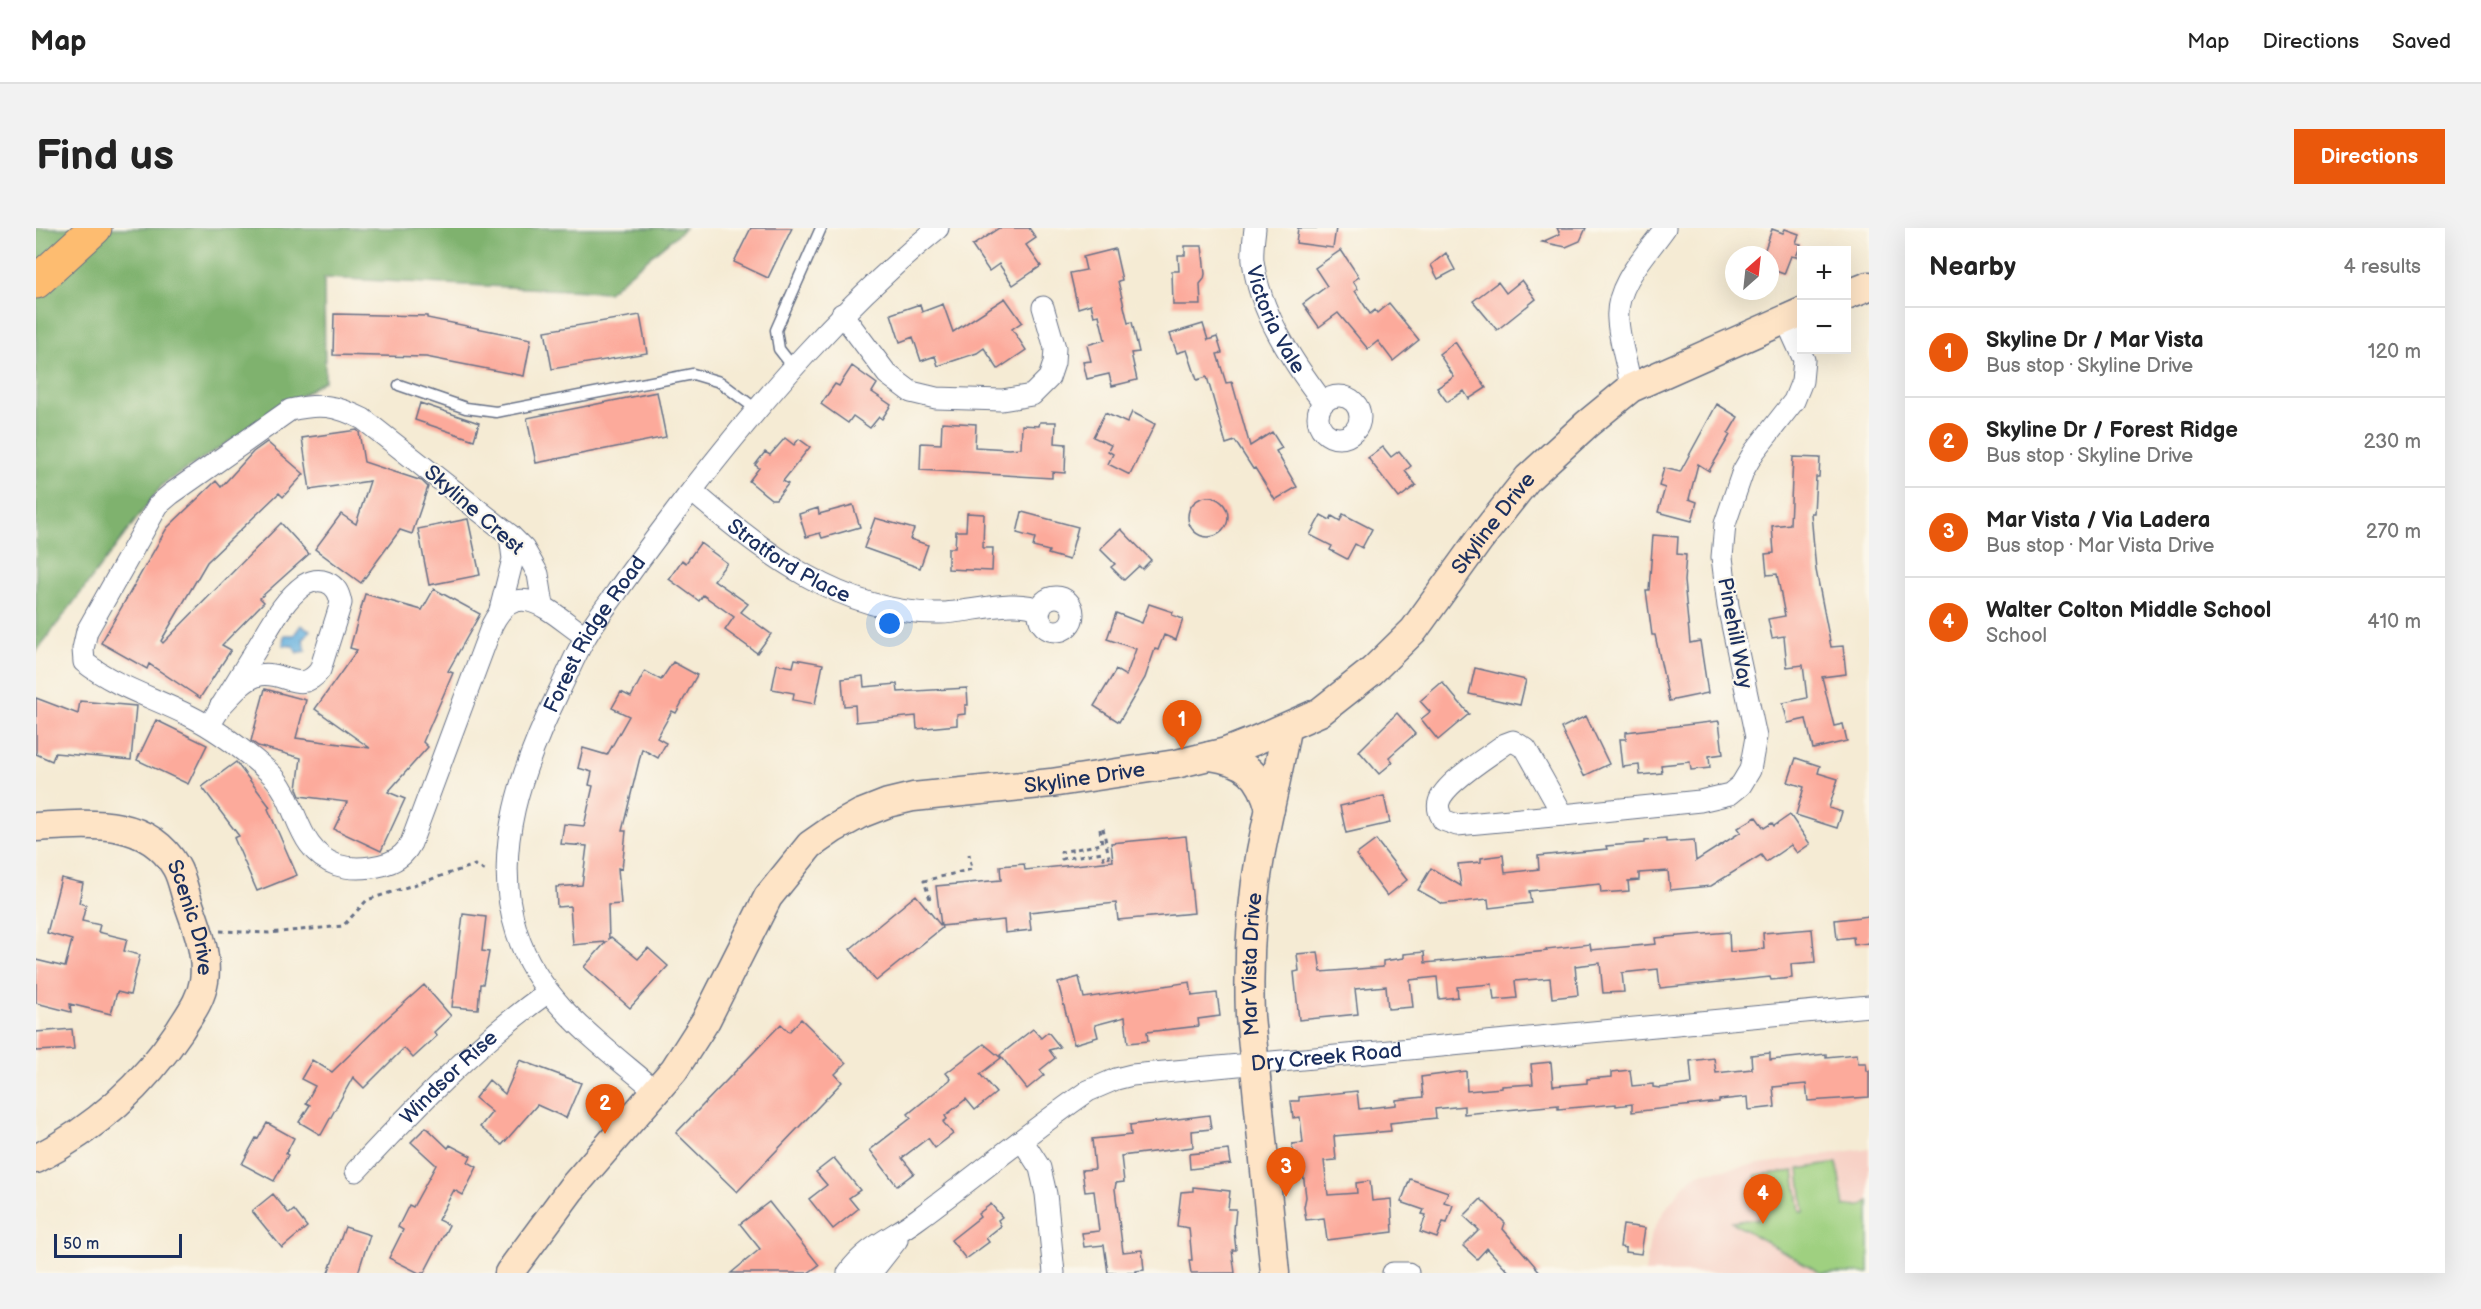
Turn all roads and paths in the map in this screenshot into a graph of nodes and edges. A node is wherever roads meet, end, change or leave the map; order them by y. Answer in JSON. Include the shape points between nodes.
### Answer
{"nodes":[{"id":1,"x":95,"y":228,"type":"edge"},
{"id":2,"x":821,"y":228,"type":"edge"},
{"id":3,"x":938,"y":228,"type":"edge"},
{"id":4,"x":1255,"y":228,"type":"edge"},
{"id":5,"x":1665,"y":228,"type":"edge"},
{"id":6,"x":36,"y":282,"type":"edge"},
{"id":7,"x":1869,"y":286,"type":"edge"},
{"id":8,"x":1851,"y":292,"type":"edge"},
{"id":9,"x":1043,"y":307,"type":"dead end"},
{"id":10,"x":842,"y":314,"type":"junction"},
{"id":11,"x":1793,"y":315,"type":"edge"},
{"id":12,"x":793,"y":367,"type":"junction"},
{"id":13,"x":399,"y":385,"type":"dead end"},
{"id":14,"x":1631,"y":388,"type":"junction"},
{"id":15,"x":1323,"y":402,"type":"dead end"},
{"id":16,"x":756,"y":409,"type":"junction"},
{"id":17,"x":692,"y":491,"type":"junction"},
{"id":18,"x":510,"y":535,"type":"junction"},
{"id":19,"x":543,"y":605,"type":"junction"},
{"id":20,"x":500,"y":610,"type":"junction"},
{"id":21,"x":1040,"y":610,"type":"dead end"},
{"id":22,"x":585,"y":636,"type":"junction"},
{"id":23,"x":220,"y":707,"type":"junction"},
{"id":24,"x":1320,"y":712,"type":"junction"},
{"id":25,"x":209,"y":726,"type":"junction"},
{"id":26,"x":1286,"y":729,"type":"junction"},
{"id":27,"x":1210,"y":756,"type":"junction"},
{"id":28,"x":1270,"y":809,"type":"junction"},
{"id":29,"x":1563,"y":815,"type":"junction"},
{"id":30,"x":36,"y":827,"type":"edge"},
{"id":31,"x":969,"y":854,"type":"dead end"},
{"id":32,"x":1108,"y":862,"type":"joint"},
{"id":33,"x":509,"y":896,"type":"junction"},
{"id":34,"x":930,"y":899,"type":"dead end"},
{"id":35,"x":197,"y":932,"type":"junction"},
{"id":36,"x":548,"y":992,"type":"junction"},
{"id":37,"x":1869,"y":1006,"type":"edge"},
{"id":38,"x":1255,"y":1065,"type":"junction"},
{"id":39,"x":657,"y":1092,"type":"junction"},
{"id":40,"x":1022,"y":1140,"type":"junction"},
{"id":41,"x":36,"y":1159,"type":"edge"},
{"id":42,"x":356,"y":1171,"type":"dead end"},
{"id":43,"x":916,"y":1220,"type":"junction"},
{"id":44,"x":509,"y":1273,"type":"edge"},
{"id":45,"x":848,"y":1273,"type":"edge"},
{"id":46,"x":871,"y":1273,"type":"edge"},
{"id":47,"x":1054,"y":1273,"type":"edge"},
{"id":48,"x":1275,"y":1273,"type":"edge"},
{"id":49,"x":1393,"y":1273,"type":"edge"},
{"id":50,"x":1408,"y":1273,"type":"edge"}],
"edges":[{"from":1,"to":6,"type":"main road"},
{"from":2,"to":12,"type":"lane","via":[[776,330],[779,349]]},
{"from":3,"to":10,"type":"street","name":"Forest Ridge Road"},
{"from":4,"to":15,"type":"street","name":"Victoria Vale","via":[[1253,260],[1262,294],[1289,354]]},
{"from":5,"to":14,"type":"street","via":[[1624,286],[1618,304]]},
{"from":7,"to":8,"type":"street"},
{"from":9,"to":10,"type":"street","via":[[1055,348],[1049,378],[1032,395],[1002,400],[936,398],[911,392],[887,374]]},
{"from":10,"to":12,"type":"street","name":"Forest Ridge Road"},
{"from":11,"to":14,"type":"street","name":"Skyline Drive"},
{"from":11,"to":29,"type":"street","name":"Pinehill Way","via":[[1804,360],[1802,381],[1794,401],[1743,471],[1725,524],[1722,557],[1728,606],[1756,737],[1750,770],[1730,794],[1700,801]]},
{"from":12,"to":16,"type":"street","name":"Forest Ridge Road"},
{"from":13,"to":16,"type":"lane","via":[[466,408],[495,412],[693,374],[720,382]]},
{"from":14,"to":24,"type":"street","name":"Skyline Drive","via":[[1528,478],[1414,630],[1372,671]]},
{"from":16,"to":17,"type":"street","name":"Forest Ridge Road"},
{"from":17,"to":21,"type":"street","name":"Stratford Place","via":[[780,559],[831,590],[919,613],[1022,605]]},
{"from":17,"to":22,"type":"street","name":"Forest Ridge Road"},
{"from":18,"to":19,"type":"street","name":"Skyline Crest","via":[[532,563]]},
{"from":18,"to":20,"type":"street","name":"Skyline Crest","via":[[513,560]]},
{"from":18,"to":25,"type":"street","name":"Skyline Crest","via":[[363,418],[324,405],[290,411],[158,505],[87,631],[84,662]]},
{"from":19,"to":20,"type":"street","via":[[521,600]]},
{"from":19,"to":22,"type":"street"},
{"from":20,"to":25,"type":"street","name":"Skyline Crest","via":[[421,822],[411,843],[394,860],[354,868],[339,866],[312,850],[271,774]]},
{"from":22,"to":33,"type":"street","name":"Forest Ridge Road","via":[[538,735],[522,782],[509,841]]},
{"from":23,"to":23,"type":"street","via":[[292,596],[313,581],[331,584],[339,592],[341,603],[314,678],[306,682],[261,675],[240,685]]},
{"from":23,"to":25,"type":"street"},
{"from":24,"to":26,"type":"street","name":"Skyline Drive"},
{"from":24,"to":28,"type":"street","via":[[1290,761]]},
{"from":26,"to":27,"type":"street","name":"Skyline Drive"},
{"from":26,"to":28,"type":"street","name":"Mar Vista Drive"},
{"from":27,"to":28,"type":"street","via":[[1231,759],[1247,768],[1266,792]]},
{"from":27,"to":39,"type":"street","name":"Skyline Drive","via":[[1051,783],[913,797],[860,814],[833,829],[810,845],[768,897],[706,1020]]},
{"from":28,"to":38,"type":"street","name":"Mar Vista Drive","via":[[1251,943],[1249,993]]},
{"from":29,"to":29,"type":"street","name":"Pinehill Way","via":[[1457,825],[1443,820],[1438,811],[1445,790],[1513,741],[1526,749]]},
{"from":30,"to":35,"type":"street","name":"Scenic Drive","via":[[108,825],[151,840],[177,868]]},
{"from":31,"to":34,"type":"path","via":[[972,869],[924,881]]},
{"from":32,"to":32,"type":"path","via":[[1102,829],[1102,844],[1060,852],[1062,859],[1102,852]]},
{"from":33,"to":35,"type":"path","via":[[475,865],[367,900],[343,926],[268,933]]},
{"from":33,"to":36,"type":"street","name":"Forest Ridge Road","via":[[518,936]]},
{"from":35,"to":41,"type":"street","name":"Scenic Drive","via":[[204,954],[204,981],[198,1002],[170,1046],[117,1106]]},
{"from":36,"to":39,"type":"street","name":"Forest Ridge Road","via":[[569,1016]]},
{"from":36,"to":42,"type":"street","name":"Windsor Rise","via":[[445,1077]]},
{"from":37,"to":38,"type":"street","name":"Dry Creek Road"},
{"from":38,"to":40,"type":"street","name":"Dry Creek Road","via":[[1116,1079],[1088,1091]]},
{"from":38,"to":48,"type":"street","name":"Mar Vista Drive"},
{"from":39,"to":44,"type":"street","name":"Skyline Drive","via":[[571,1189]]},
{"from":40,"to":43,"type":"street","name":"Dry Creek Road"},
{"from":40,"to":47,"type":"street","via":[[1042,1176]]},
{"from":43,"to":45,"type":"street","name":"Dry Creek Road","via":[[878,1242]]},
{"from":43,"to":46,"type":"street"},
{"from":49,"to":50,"type":"street"}]}
